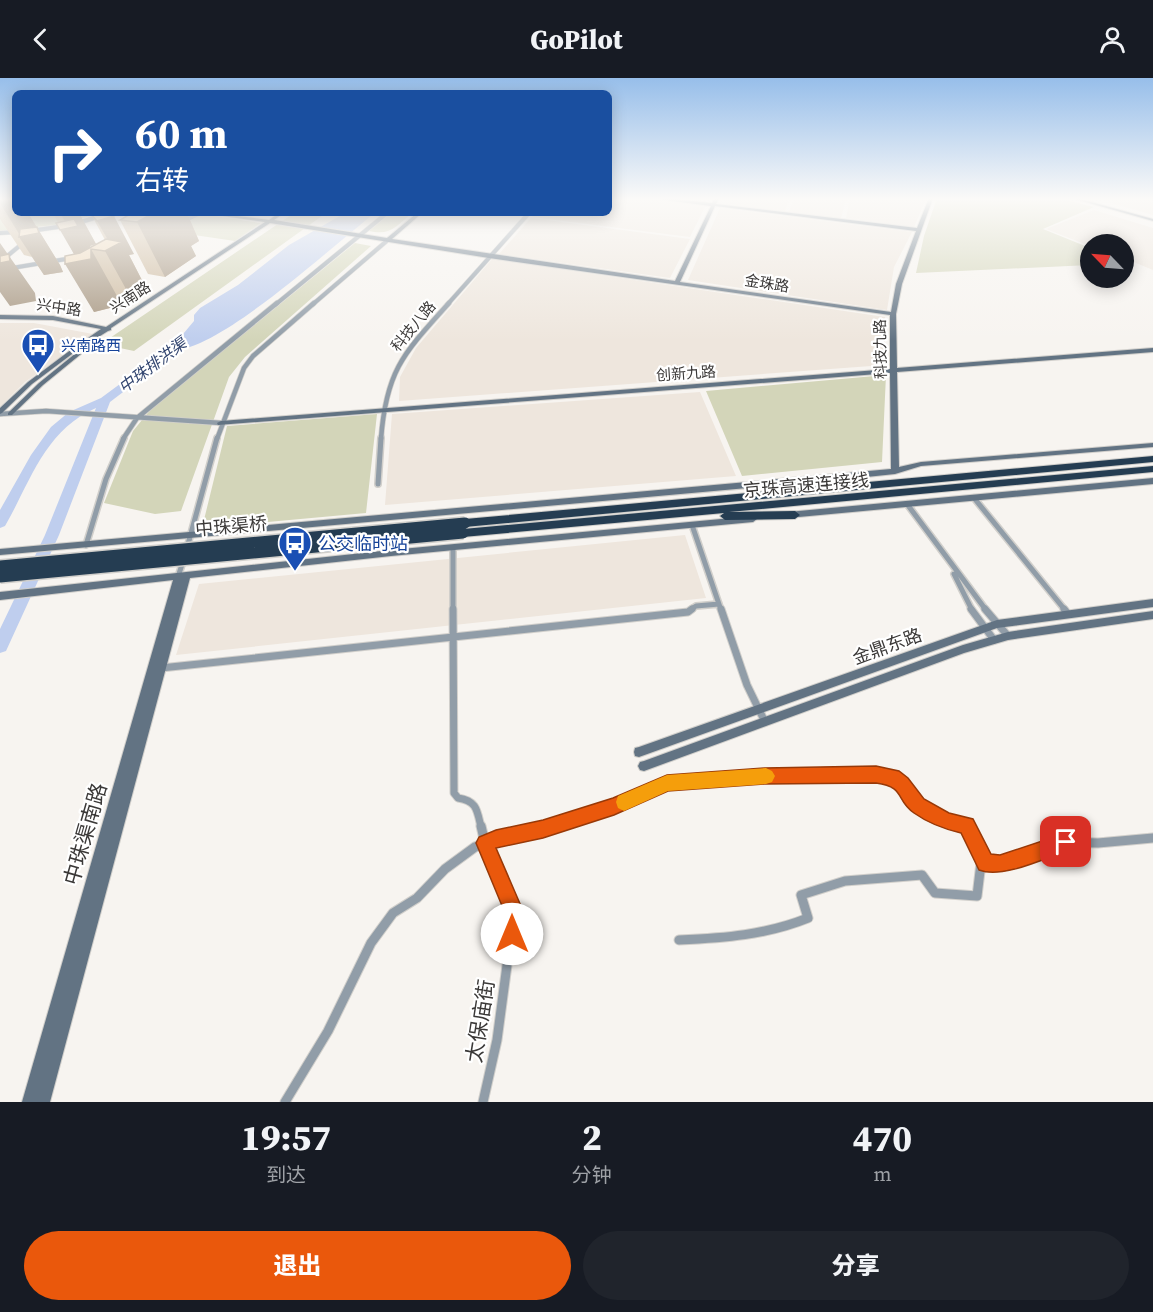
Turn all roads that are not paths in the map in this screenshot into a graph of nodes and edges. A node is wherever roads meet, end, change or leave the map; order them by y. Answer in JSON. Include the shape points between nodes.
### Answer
{"nodes":[{"id":1,"x":20,"y":246,"type":"edge"},
{"id":2,"x":238,"y":246,"type":"edge"},
{"id":3,"x":240,"y":246,"type":"edge"},
{"id":4,"x":348,"y":246,"type":"edge"},
{"id":5,"x":381,"y":246,"type":"edge"},
{"id":6,"x":429,"y":246,"type":"edge"},
{"id":7,"x":499,"y":246,"type":"edge"},
{"id":8,"x":694,"y":246,"type":"edge"},
{"id":9,"x":913,"y":246,"type":"edge"},
{"id":10,"x":81,"y":256,"type":"edge"},
{"id":11,"x":489,"y":256,"type":"junction"},
{"id":12,"x":0,"y":262,"type":"edge"},
{"id":13,"x":0,"y":270,"type":"edge"},
{"id":14,"x":677,"y":282,"type":"junction"},
{"id":15,"x":893,"y":314,"type":"junction"},
{"id":16,"x":0,"y":319,"type":"edge"},
{"id":17,"x":115,"y":330,"type":"joint"},
{"id":18,"x":105,"y":332,"type":"junction"},
{"id":19,"x":1153,"y":350,"type":"edge"},
{"id":20,"x":894,"y":370,"type":"junction"},
{"id":21,"x":383,"y":410,"type":"junction"},
{"id":22,"x":0,"y":413,"type":"edge"},
{"id":23,"x":10,"y":414,"type":"junction"},
{"id":24,"x":137,"y":418,"type":"junction"},
{"id":25,"x":221,"y":423,"type":"junction"},
{"id":26,"x":1153,"y":445,"type":"edge"},
{"id":27,"x":1153,"y":459,"type":"edge"},
{"id":28,"x":1153,"y":469,"type":"edge"},
{"id":29,"x":895,"y":471,"type":"junction"},
{"id":30,"x":1153,"y":481,"type":"edge"},
{"id":31,"x":378,"y":484,"type":"dead end"},
{"id":32,"x":974,"y":498,"type":"junction"},
{"id":33,"x":907,"y":504,"type":"junction"},
{"id":34,"x":795,"y":515,"type":"junction"},
{"id":35,"x":646,"y":516,"type":"junction"},
{"id":36,"x":692,"y":525,"type":"junction"},
{"id":37,"x":464,"y":528,"type":"junction"},
{"id":38,"x":191,"y":536,"type":"junction"},
{"id":39,"x":86,"y":545,"type":"junction"},
{"id":40,"x":453,"y":548,"type":"junction"},
{"id":41,"x":0,"y":552,"type":"edge"},
{"id":42,"x":947,"y":561,"type":"junction"},
{"id":43,"x":0,"y":566,"type":"edge"},
{"id":44,"x":0,"y":577,"type":"edge"},
{"id":45,"x":182,"y":577,"type":"junction"},
{"id":46,"x":0,"y":596,"type":"edge"},
{"id":47,"x":1153,"y":603,"type":"edge"},
{"id":48,"x":720,"y":604,"type":"junction"},
{"id":49,"x":1068,"y":614,"type":"junction"},
{"id":50,"x":1153,"y":615,"type":"edge"},
{"id":51,"x":997,"y":624,"type":"junction"},
{"id":52,"x":985,"y":628,"type":"junction"},
{"id":53,"x":1008,"y":636,"type":"junction"},
{"id":54,"x":454,"y":638,"type":"junction"},
{"id":55,"x":994,"y":640,"type":"junction"},
{"id":56,"x":161,"y":668,"type":"junction"},
{"id":57,"x":758,"y":709,"type":"junction"},
{"id":58,"x":765,"y":722,"type":"junction"},
{"id":59,"x":639,"y":752,"type":"dead end"},
{"id":60,"x":644,"y":766,"type":"dead end"},
{"id":61,"x":1153,"y":838,"type":"edge"},
{"id":62,"x":485,"y":843,"type":"junction"},
{"id":63,"x":986,"y":863,"type":"junction"},
{"id":64,"x":680,"y":940,"type":"dead end"},
{"id":65,"x":29,"y":1102,"type":"edge"},
{"id":66,"x":43,"y":1102,"type":"edge"},
{"id":67,"x":285,"y":1102,"type":"edge"},
{"id":68,"x":483,"y":1102,"type":"edge"}],
"edges":[{"from":1,"to":12,"type":"street"},
{"from":2,"to":18,"type":"street","name":"兴南路"},
{"from":3,"to":17,"type":"street","name":"兴南路"},
{"from":4,"to":24,"type":"street"},
{"from":5,"to":25,"type":"street","via":[[253,356]]},
{"from":6,"to":11,"type":"street","name":"金珠路"},
{"from":7,"to":11,"type":"street","name":"科技八路"},
{"from":8,"to":14,"type":"street"},
{"from":9,"to":15,"type":"street","name":"科技九路"},
{"from":10,"to":13,"type":"street"},
{"from":11,"to":14,"type":"street","name":"金珠路"},
{"from":11,"to":21,"type":"street","name":"科技八路","via":[[395,366]]},
{"from":14,"to":15,"type":"street","name":"金珠路"},
{"from":15,"to":20,"type":"street","name":"科技九路"},
{"from":16,"to":18,"type":"street","name":"兴中路","via":[[50,322]]},
{"from":17,"to":18,"type":"street","name":"兴中路"},
{"from":18,"to":22,"type":"street","name":"兴南路","via":[[30,383]]},
{"from":18,"to":23,"type":"street","name":"兴南路"},
{"from":19,"to":20,"type":"street","name":"创新九路"},
{"from":20,"to":21,"type":"street","name":"创新九路"},
{"from":20,"to":29,"type":"street","name":"科技九路"},
{"from":21,"to":25,"type":"street","name":"创新九路"},
{"from":21,"to":31,"type":"street","name":"科技八路"},
{"from":22,"to":23,"type":"street"},
{"from":23,"to":24,"type":"street","via":[[46,411]]},
{"from":24,"to":25,"type":"street"},
{"from":24,"to":39,"type":"street","via":[[105,478]]},
{"from":25,"to":38,"type":"street"},
{"from":26,"to":29,"type":"street","via":[[921,464]]},
{"from":27,"to":37,"type":"highway","name":"京珠高速连接线"},
{"from":28,"to":35,"type":"highway","name":"京珠高速连接线"},
{"from":29,"to":38,"type":"street"},
{"from":30,"to":32,"type":"street"},
{"from":32,"to":33,"type":"street"},
{"from":32,"to":49,"type":"street"},
{"from":33,"to":34,"type":"street"},
{"from":33,"to":42,"type":"street"},
{"from":34,"to":35,"type":"highway"},
{"from":34,"to":36,"type":"street"},
{"from":35,"to":37,"type":"highway","name":"京珠高速连接线"},
{"from":36,"to":40,"type":"street"},
{"from":36,"to":48,"type":"street"},
{"from":37,"to":43,"type":"highway","name":"中珠渠桥","bridge":true},
{"from":37,"to":44,"type":"highway","name":"中珠渠桥","bridge":true},
{"from":38,"to":39,"type":"street"},
{"from":38,"to":45,"type":"street"},
{"from":39,"to":41,"type":"street"},
{"from":40,"to":45,"type":"street"},
{"from":40,"to":54,"type":"street"},
{"from":42,"to":51,"type":"street"},
{"from":42,"to":52,"type":"street"},
{"from":45,"to":46,"type":"street"},
{"from":45,"to":56,"type":"street","name":"中珠渠南路"},
{"from":45,"to":65,"type":"street","name":"中珠渠南路"},
{"from":47,"to":49,"type":"street","name":"金鼎东路"},
{"from":48,"to":54,"type":"street","via":[[696,606],[688,612]]},
{"from":48,"to":57,"type":"street"},
{"from":49,"to":51,"type":"street","name":"金鼎东路"},
{"from":50,"to":53,"type":"street","name":"金鼎东路"},
{"from":51,"to":52,"type":"street","name":"金鼎东路"},
{"from":51,"to":53,"type":"street"},
{"from":52,"to":55,"type":"street"},
{"from":52,"to":57,"type":"street","name":"金鼎东路"},
{"from":53,"to":55,"type":"street","name":"金鼎东路"},
{"from":54,"to":56,"type":"street"},
{"from":54,"to":62,"type":"street","name":"太保庙街","via":[[454,793],[476,808]]},
{"from":55,"to":58,"type":"street","name":"金鼎东路"},
{"from":56,"to":66,"type":"street","name":"中珠渠南路"},
{"from":57,"to":58,"type":"street"},
{"from":57,"to":59,"type":"street","name":"金鼎东路"},
{"from":58,"to":60,"type":"street","name":"金鼎东路"},
{"from":61,"to":63,"type":"street","via":[[1066,842],[1000,864]]},
{"from":62,"to":63,"type":"street","via":[[614,806],[667,783],[876,774],[902,783],[918,806],[946,821],[967,826]]},
{"from":62,"to":67,"type":"street","via":[[474,847],[417,898],[393,913],[371,943],[328,1031]]},
{"from":62,"to":68,"type":"street","name":"太保庙街","via":[[514,913],[498,1040]]},
{"from":63,"to":64,"type":"street","via":[[981,863],[977,896],[935,893],[922,875],[853,878],[801,895],[808,918],[779,930],[748,937]]}]}
